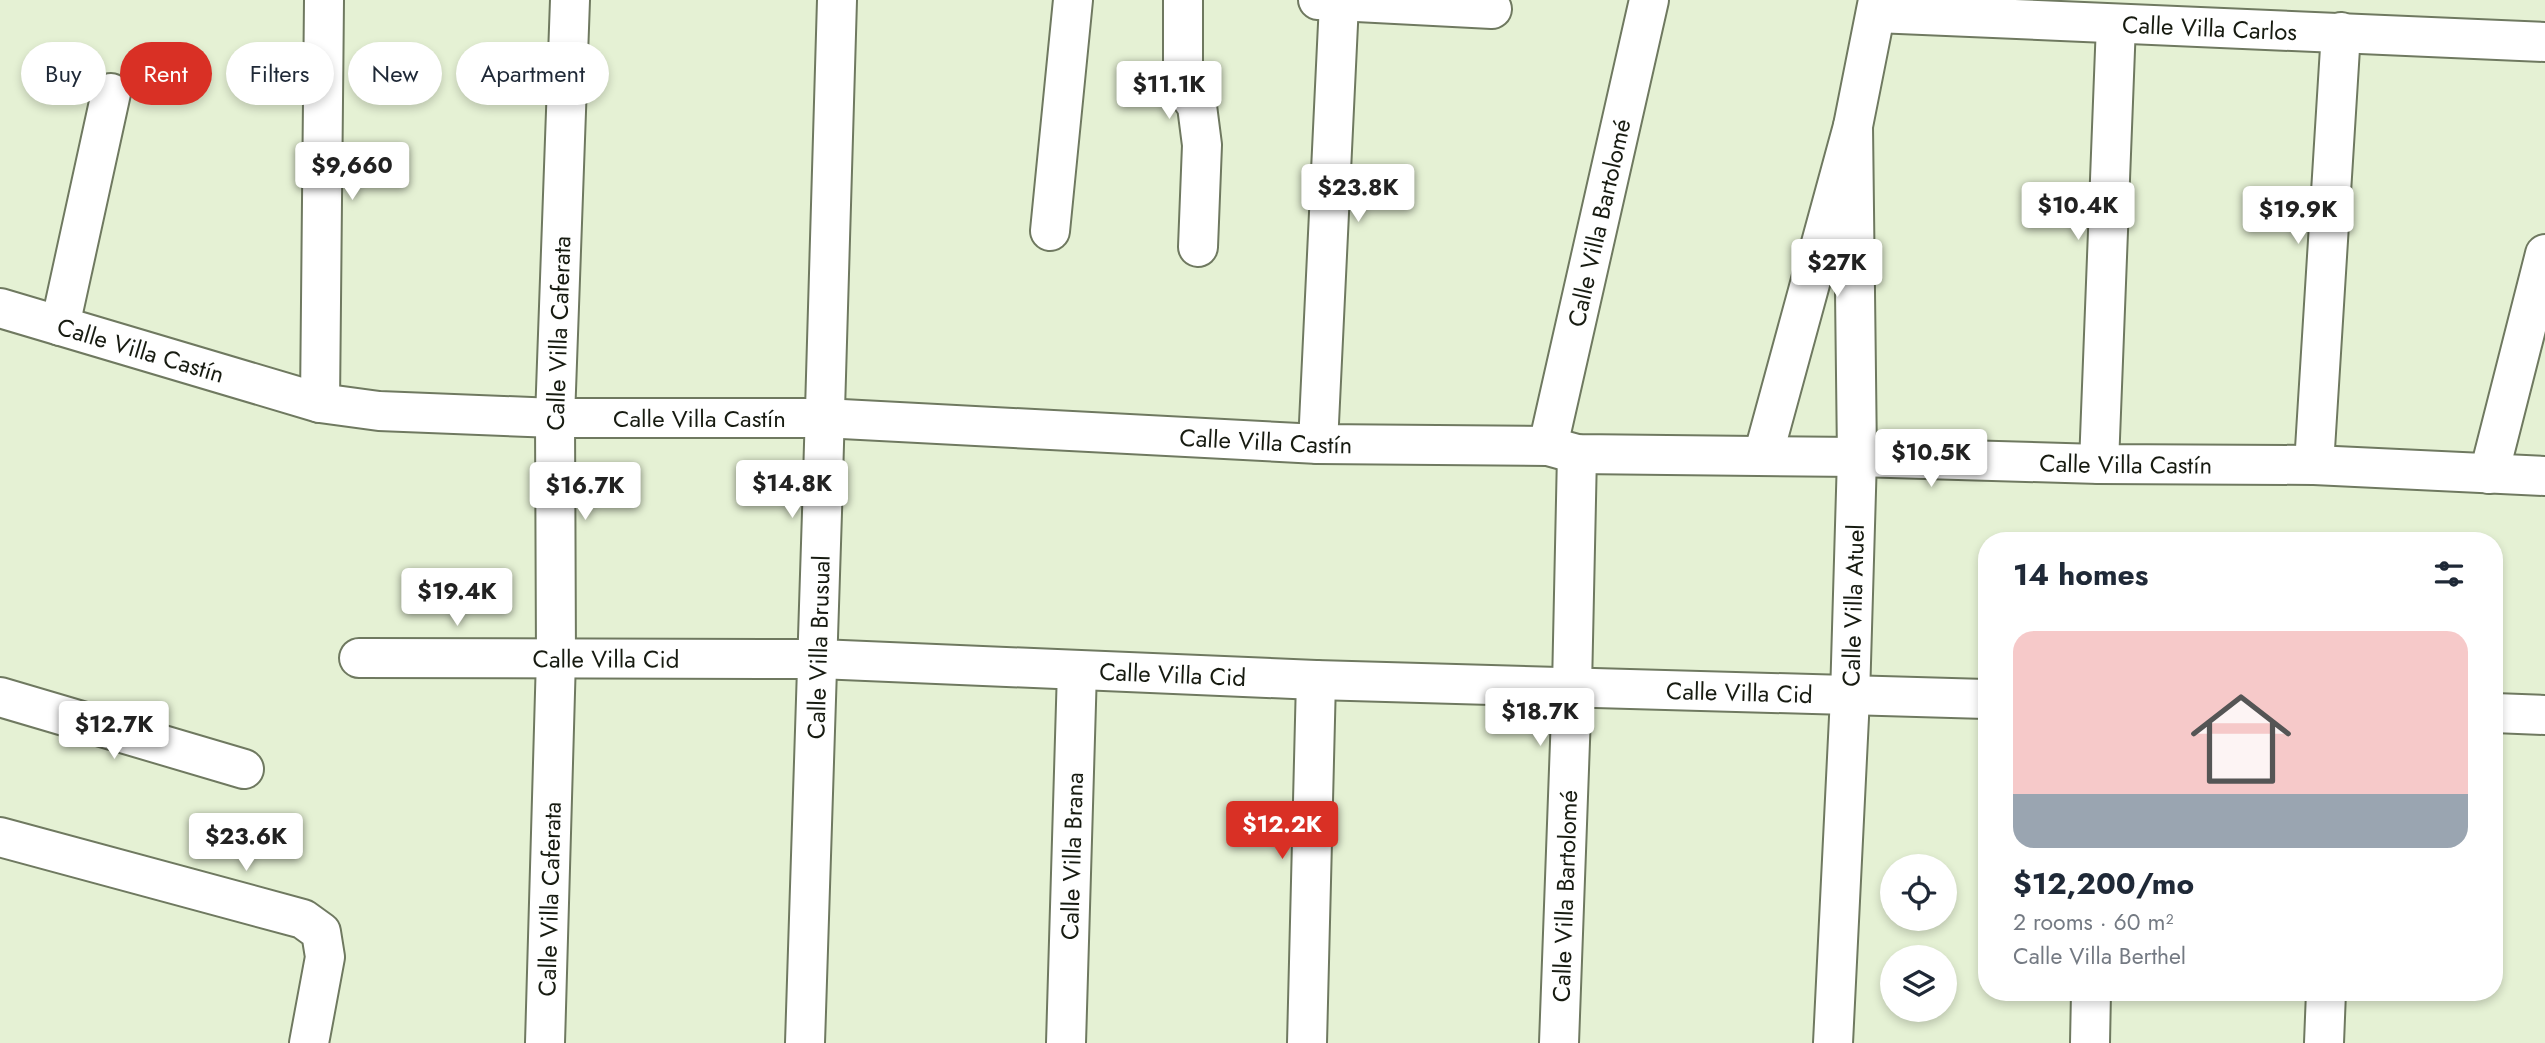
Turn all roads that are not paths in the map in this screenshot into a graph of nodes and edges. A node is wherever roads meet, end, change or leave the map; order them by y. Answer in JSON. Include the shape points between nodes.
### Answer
{"nodes":[{"id":1,"x":324,"y":0,"type":"edge"},
{"id":2,"x":570,"y":0,"type":"edge"},
{"id":3,"x":837,"y":0,"type":"edge"},
{"id":4,"x":1073,"y":0,"type":"edge"},
{"id":5,"x":1183,"y":0,"type":"edge"},
{"id":6,"x":1649,"y":0,"type":"edge"},
{"id":7,"x":1329,"y":1,"type":"edge"},
{"id":8,"x":1877,"y":6,"type":"edge"},
{"id":9,"x":1492,"y":9,"type":"dead end"},
{"id":10,"x":2116,"y":24,"type":"junction"},
{"id":11,"x":2341,"y":32,"type":"junction"},
{"id":12,"x":2545,"y":42,"type":"edge"},
{"id":13,"x":111,"y":93,"type":"dead end"},
{"id":14,"x":1853,"y":126,"type":"junction"},
{"id":15,"x":1050,"y":231,"type":"dead end"},
{"id":16,"x":1198,"y":247,"type":"dead end"},
{"id":17,"x":2545,"y":254,"type":"edge"},
{"id":18,"x":0,"y":308,"type":"edge"},
{"id":19,"x":60,"y":326,"type":"junction"},
{"id":20,"x":320,"y":403,"type":"junction"},
{"id":21,"x":555,"y":418,"type":"junction"},
{"id":22,"x":823,"y":418,"type":"junction"},
{"id":23,"x":1318,"y":443,"type":"junction"},
{"id":24,"x":1563,"y":450,"type":"junction"},
{"id":25,"x":1763,"y":456,"type":"junction"},
{"id":26,"x":1857,"y":457,"type":"junction"},
{"id":27,"x":2099,"y":464,"type":"junction"},
{"id":28,"x":2314,"y":465,"type":"junction"},
{"id":29,"x":2489,"y":474,"type":"junction"},
{"id":30,"x":2545,"y":476,"type":"edge"},
{"id":31,"x":359,"y":658,"type":"dead end"},
{"id":32,"x":556,"y":658,"type":"junction"},
{"id":33,"x":819,"y":659,"type":"junction"},
{"id":34,"x":1077,"y":670,"type":"junction"},
{"id":35,"x":1316,"y":680,"type":"junction"},
{"id":36,"x":1572,"y":687,"type":"junction"},
{"id":37,"x":0,"y":697,"type":"edge"},
{"id":38,"x":1850,"y":697,"type":"junction"},
{"id":39,"x":1978,"y":699,"type":"edge"},
{"id":40,"x":2503,"y":713,"type":"edge"},
{"id":41,"x":2545,"y":715,"type":"edge"},
{"id":42,"x":244,"y":769,"type":"dead end"},
{"id":43,"x":0,"y":837,"type":"edge"},
{"id":44,"x":2091,"y":1001,"type":"edge"},
{"id":45,"x":2326,"y":1001,"type":"edge"},
{"id":46,"x":309,"y":1043,"type":"edge"},
{"id":47,"x":545,"y":1043,"type":"edge"},
{"id":48,"x":805,"y":1043,"type":"edge"},
{"id":49,"x":1066,"y":1043,"type":"edge"},
{"id":50,"x":1307,"y":1043,"type":"edge"},
{"id":51,"x":1559,"y":1043,"type":"edge"},
{"id":52,"x":1833,"y":1043,"type":"edge"},
{"id":53,"x":2090,"y":1043,"type":"edge"},
{"id":54,"x":2324,"y":1043,"type":"edge"}],
"edges":[{"from":1,"to":20,"type":"street"},
{"from":2,"to":21,"type":"street","name":"Calle Villa Caferata"},
{"from":3,"to":22,"type":"street","name":"Calle Villa Brusual"},
{"from":4,"to":15,"type":"street"},
{"from":5,"to":16,"type":"street","via":[[1183,86],[1197,106],[1202,145]]},
{"from":6,"to":24,"type":"street","name":"Calle Villa Bartolomé"},
{"from":7,"to":9,"type":"street"},
{"from":7,"to":23,"type":"street"},
{"from":8,"to":10,"type":"street","name":"Calle Villa Carlos"},
{"from":8,"to":14,"type":"street"},
{"from":10,"to":11,"type":"street","name":"Calle Villa Carlos"},
{"from":10,"to":27,"type":"street"},
{"from":11,"to":12,"type":"street","name":"Calle Villa Carlos"},
{"from":11,"to":28,"type":"street"},
{"from":13,"to":19,"type":"street"},
{"from":14,"to":25,"type":"street"},
{"from":14,"to":26,"type":"street","name":"Calle Villa Atuel"},
{"from":17,"to":29,"type":"street"},
{"from":18,"to":19,"type":"street","name":"Calle Villa Castín"},
{"from":19,"to":20,"type":"street","name":"Calle Villa Castín"},
{"from":20,"to":21,"type":"street","name":"Calle Villa Castín","via":[[379,411]]},
{"from":21,"to":22,"type":"street","name":"Calle Villa Castín"},
{"from":21,"to":32,"type":"street","name":"Calle Villa Caferata"},
{"from":22,"to":23,"type":"street","name":"Calle Villa Castín"},
{"from":22,"to":33,"type":"street","name":"Calle Villa Brusual"},
{"from":23,"to":24,"type":"street","name":"Calle Villa Castín"},
{"from":24,"to":25,"type":"street","name":"Calle Villa Castín"},
{"from":24,"to":36,"type":"street","name":"Calle Villa Bartolomé"},
{"from":25,"to":26,"type":"street","name":"Calle Villa Castín"},
{"from":26,"to":27,"type":"street","name":"Calle Villa Castín"},
{"from":26,"to":38,"type":"street","name":"Calle Villa Atuel"},
{"from":27,"to":28,"type":"street","name":"Calle Villa Castín"},
{"from":28,"to":29,"type":"street","name":"Calle Villa Castín"},
{"from":29,"to":30,"type":"street","name":"Calle Villa Castín"},
{"from":31,"to":32,"type":"street","name":"Calle Villa Cid"},
{"from":32,"to":33,"type":"street","name":"Calle Villa Cid"},
{"from":32,"to":47,"type":"street","name":"Calle Villa Caferata"},
{"from":33,"to":34,"type":"street","name":"Calle Villa Cid"},
{"from":33,"to":48,"type":"street","name":"Calle Villa Brusual"},
{"from":34,"to":35,"type":"street","name":"Calle Villa Cid"},
{"from":34,"to":49,"type":"street","name":"Calle Villa Brana"},
{"from":35,"to":36,"type":"street","name":"Calle Villa Cid"},
{"from":35,"to":50,"type":"street"},
{"from":36,"to":38,"type":"street","name":"Calle Villa Cid"},
{"from":36,"to":51,"type":"street","name":"Calle Villa Bartolomé"},
{"from":37,"to":42,"type":"street"},
{"from":38,"to":39,"type":"street","name":"Calle Villa Cid"},
{"from":38,"to":52,"type":"street","name":"Calle Villa Atuel"},
{"from":40,"to":41,"type":"street"},
{"from":43,"to":46,"type":"street","via":[[303,919],[321,932],[325,957]]},
{"from":44,"to":53,"type":"street"},
{"from":45,"to":54,"type":"street"}]}
